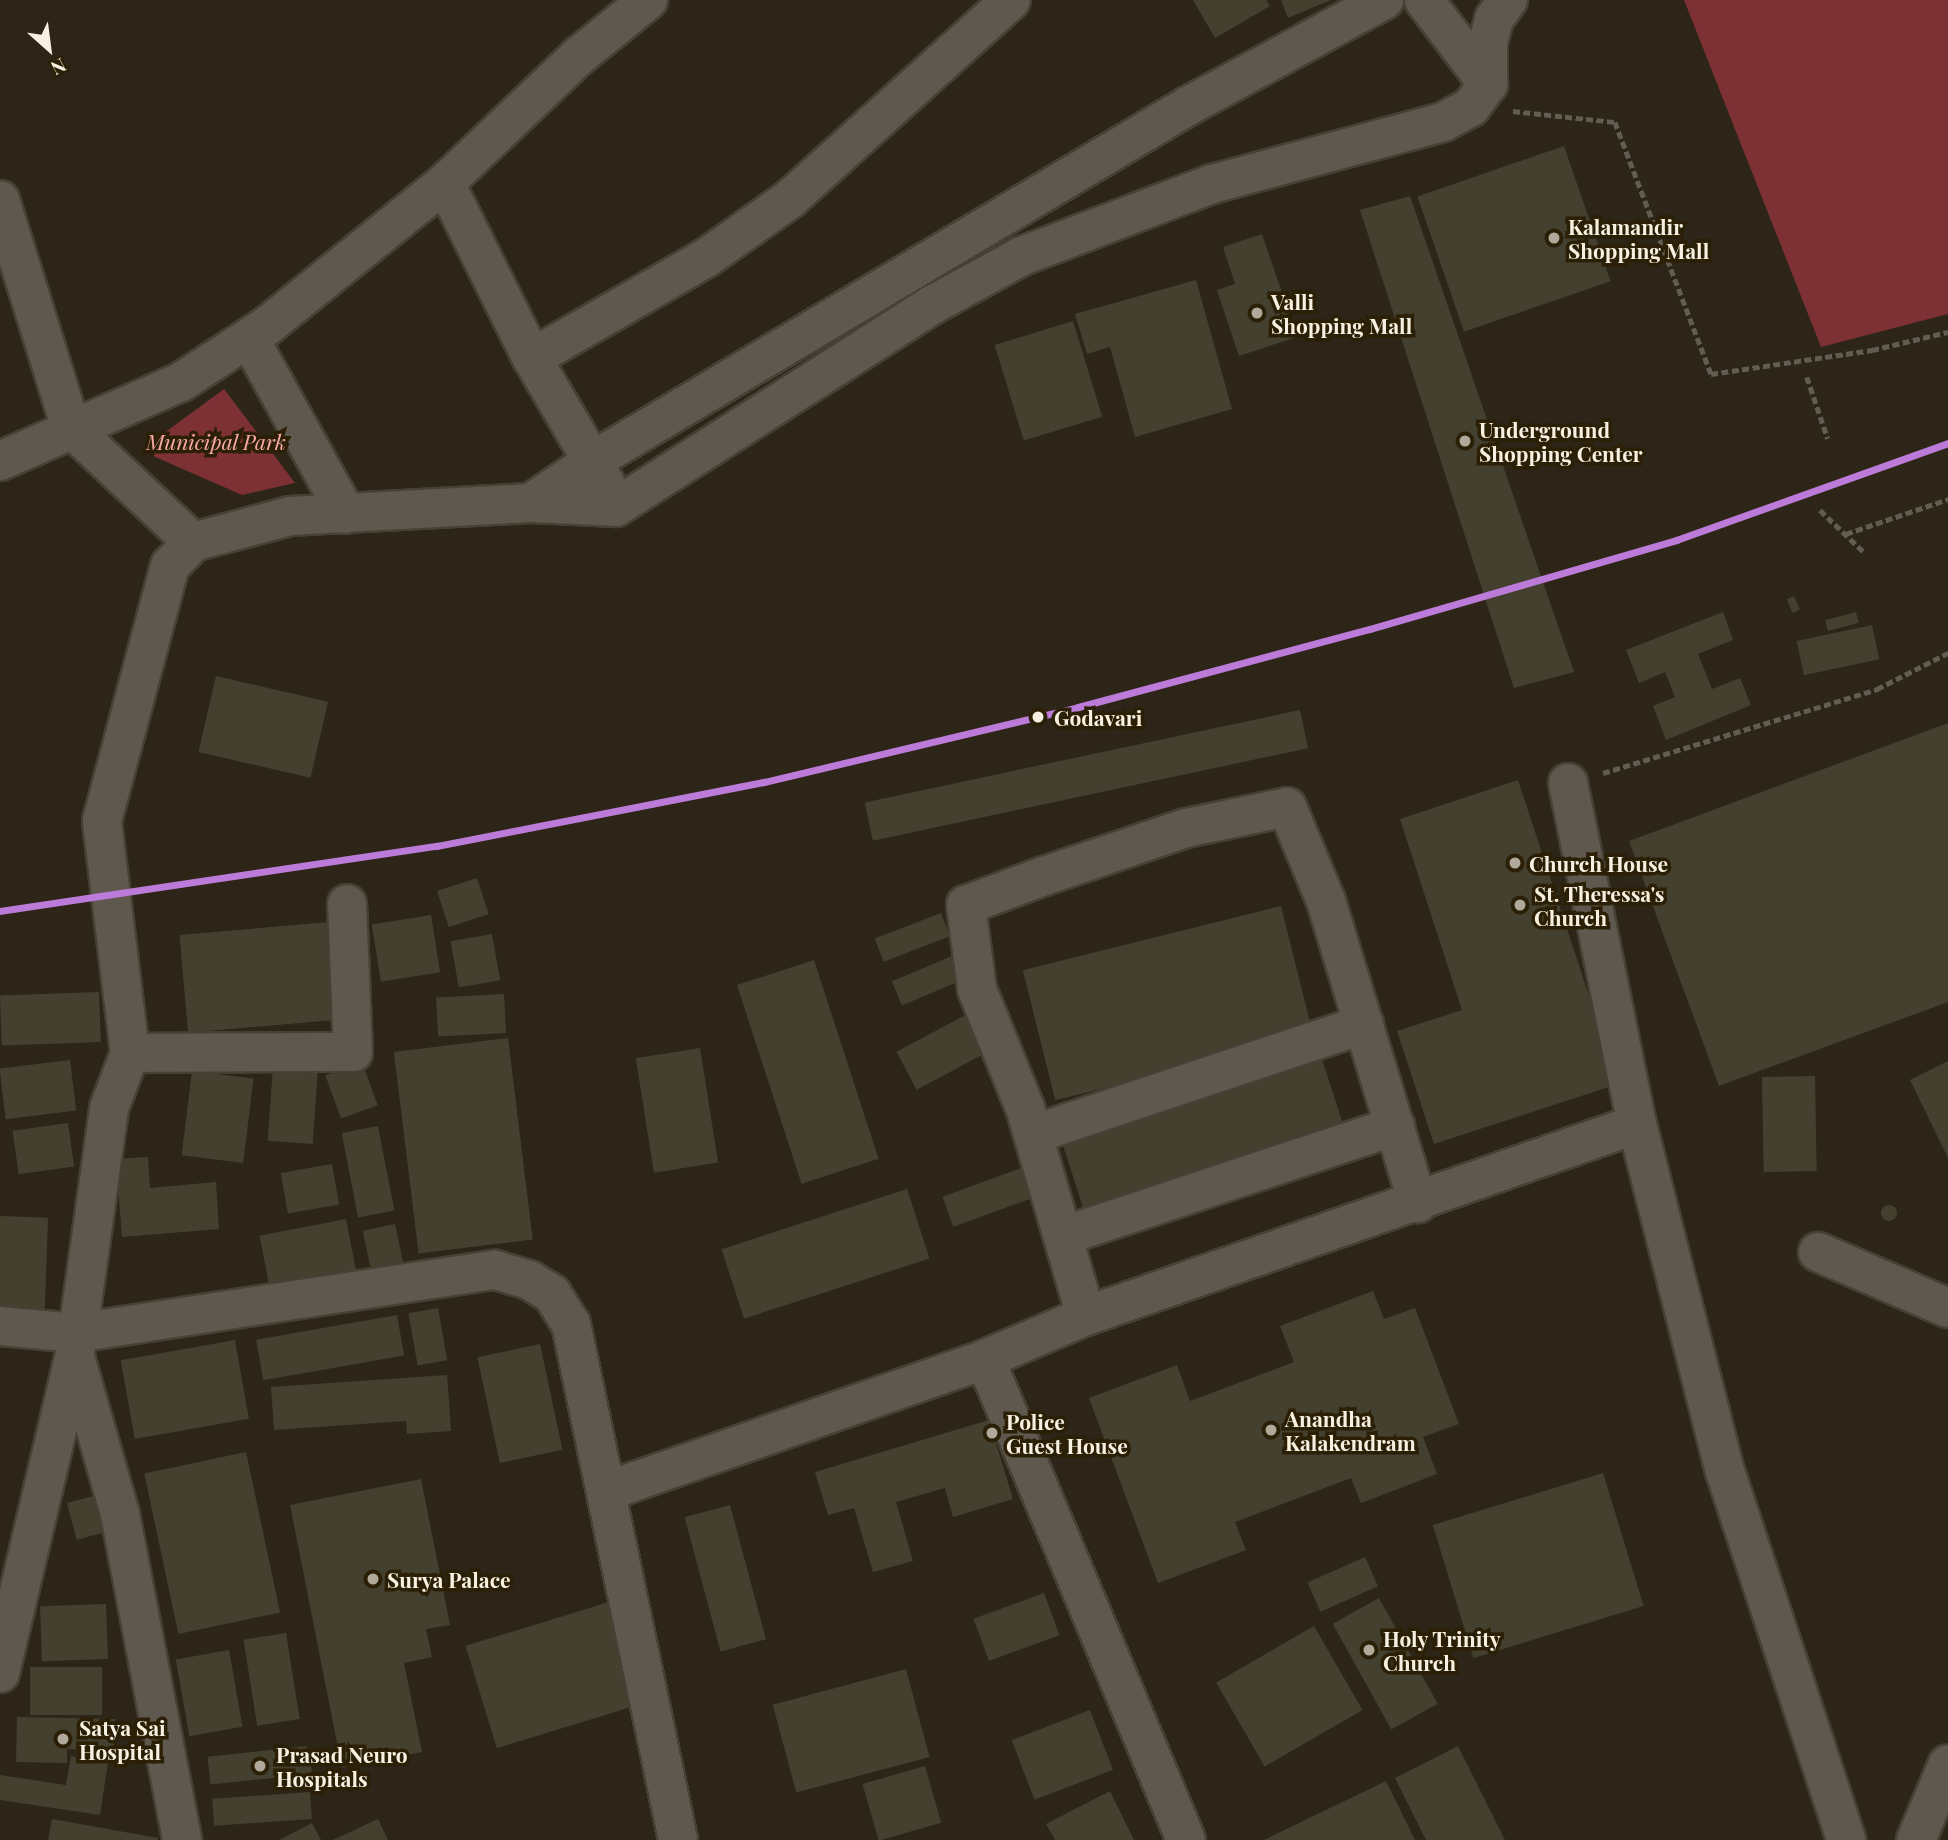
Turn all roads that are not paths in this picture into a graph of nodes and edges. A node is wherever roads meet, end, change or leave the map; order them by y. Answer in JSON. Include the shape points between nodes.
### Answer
{"nodes":[{"id":1,"x":648,"y":0,"type":"edge"},
{"id":2,"x":1011,"y":0,"type":"edge"},
{"id":3,"x":1384,"y":0,"type":"edge"},
{"id":4,"x":1424,"y":0,"type":"edge"},
{"id":5,"x":1508,"y":0,"type":"edge"},
{"id":6,"x":1479,"y":95,"type":"junction"},
{"id":7,"x":445,"y":183,"type":"junction"},
{"id":8,"x":0,"y":200,"type":"edge"},
{"id":9,"x":249,"y":338,"type":"junction"},
{"id":10,"x":532,"y":358,"type":"junction"},
{"id":11,"x":71,"y":428,"type":"junction"},
{"id":12,"x":594,"y":460,"type":"junction"},
{"id":13,"x":0,"y":461,"type":"edge"},
{"id":14,"x":531,"y":503,"type":"junction"},
{"id":15,"x":617,"y":507,"type":"junction"},
{"id":16,"x":346,"y":513,"type":"junction"},
{"id":17,"x":193,"y":542,"type":"junction"},
{"id":18,"x":1568,"y":783,"type":"road end"},
{"id":19,"x":347,"y":904,"type":"dead end"},
{"id":20,"x":1364,"y":1024,"type":"junction"},
{"id":21,"x":130,"y":1053,"type":"junction"},
{"id":22,"x":1637,"y":1124,"type":"junction"},
{"id":23,"x":1395,"y":1126,"type":"junction"},
{"id":24,"x":1034,"y":1134,"type":"junction"},
{"id":25,"x":1418,"y":1203,"type":"junction"},
{"id":26,"x":1066,"y":1235,"type":"junction"},
{"id":27,"x":1818,"y":1252,"type":"dead end"},
{"id":28,"x":1948,"y":1308,"type":"edge"},
{"id":29,"x":1086,"y":1316,"type":"junction"},
{"id":30,"x":0,"y":1326,"type":"edge"},
{"id":31,"x":75,"y":1344,"type":"junction"},
{"id":32,"x":985,"y":1359,"type":"junction"},
{"id":33,"x":607,"y":1491,"type":"junction"},
{"id":34,"x":0,"y":1673,"type":"edge"},
{"id":35,"x":1948,"y":1764,"type":"edge"},
{"id":36,"x":182,"y":1840,"type":"edge"},
{"id":37,"x":678,"y":1840,"type":"edge"},
{"id":38,"x":1186,"y":1840,"type":"edge"},
{"id":39,"x":1846,"y":1840,"type":"edge"},
{"id":40,"x":1916,"y":1840,"type":"edge"}],
"edges":[{"from":1,"to":7,"type":"street","via":[[579,56]]},
{"from":2,"to":10,"type":"street","via":[[790,199],[706,258]]},
{"from":3,"to":12,"type":"street","via":[[1188,106]]},
{"from":4,"to":6,"type":"street"},
{"from":5,"to":6,"type":"street","via":[[1494,19]]},
{"from":6,"to":15,"type":"street","via":[[1443,122],[1212,184],[1022,256],[932,305]]},
{"from":7,"to":9,"type":"street","via":[[354,260]]},
{"from":7,"to":10,"type":"street"},
{"from":8,"to":11,"type":"street"},
{"from":9,"to":11,"type":"street","via":[[181,382]]},
{"from":9,"to":16,"type":"street"},
{"from":10,"to":12,"type":"street"},
{"from":11,"to":13,"type":"street"},
{"from":11,"to":17,"type":"street"},
{"from":12,"to":14,"type":"street"},
{"from":12,"to":15,"type":"street"},
{"from":14,"to":15,"type":"street"},
{"from":14,"to":16,"type":"street"},
{"from":16,"to":17,"type":"street","via":[[290,516]]},
{"from":17,"to":21,"type":"street","via":[[170,566],[102,821]]},
{"from":18,"to":22,"type":"street"},
{"from":19,"to":21,"type":"street","via":[[353,1052]]},
{"from":20,"to":23,"type":"street"},
{"from":20,"to":24,"type":"street"},
{"from":20,"to":24,"type":"street","via":[[1326,901],[1287,807],[1173,833],[966,905],[977,989]]},
{"from":21,"to":31,"type":"street","via":[[109,1108]]},
{"from":22,"to":25,"type":"street"},
{"from":22,"to":39,"type":"street","via":[[1725,1471]]},
{"from":23,"to":25,"type":"street"},
{"from":23,"to":26,"type":"street"},
{"from":24,"to":26,"type":"street"},
{"from":25,"to":29,"type":"street"},
{"from":26,"to":29,"type":"street"},
{"from":27,"to":28,"type":"street"},
{"from":29,"to":32,"type":"street"},
{"from":30,"to":31,"type":"street"},
{"from":31,"to":33,"type":"street","via":[[495,1270],[530,1279],[552,1294],[571,1324]]},
{"from":31,"to":34,"type":"street"},
{"from":31,"to":36,"type":"street","via":[[120,1514]]},
{"from":32,"to":33,"type":"street"},
{"from":32,"to":38,"type":"street"},
{"from":33,"to":37,"type":"street"},
{"from":35,"to":40,"type":"street"}]}
